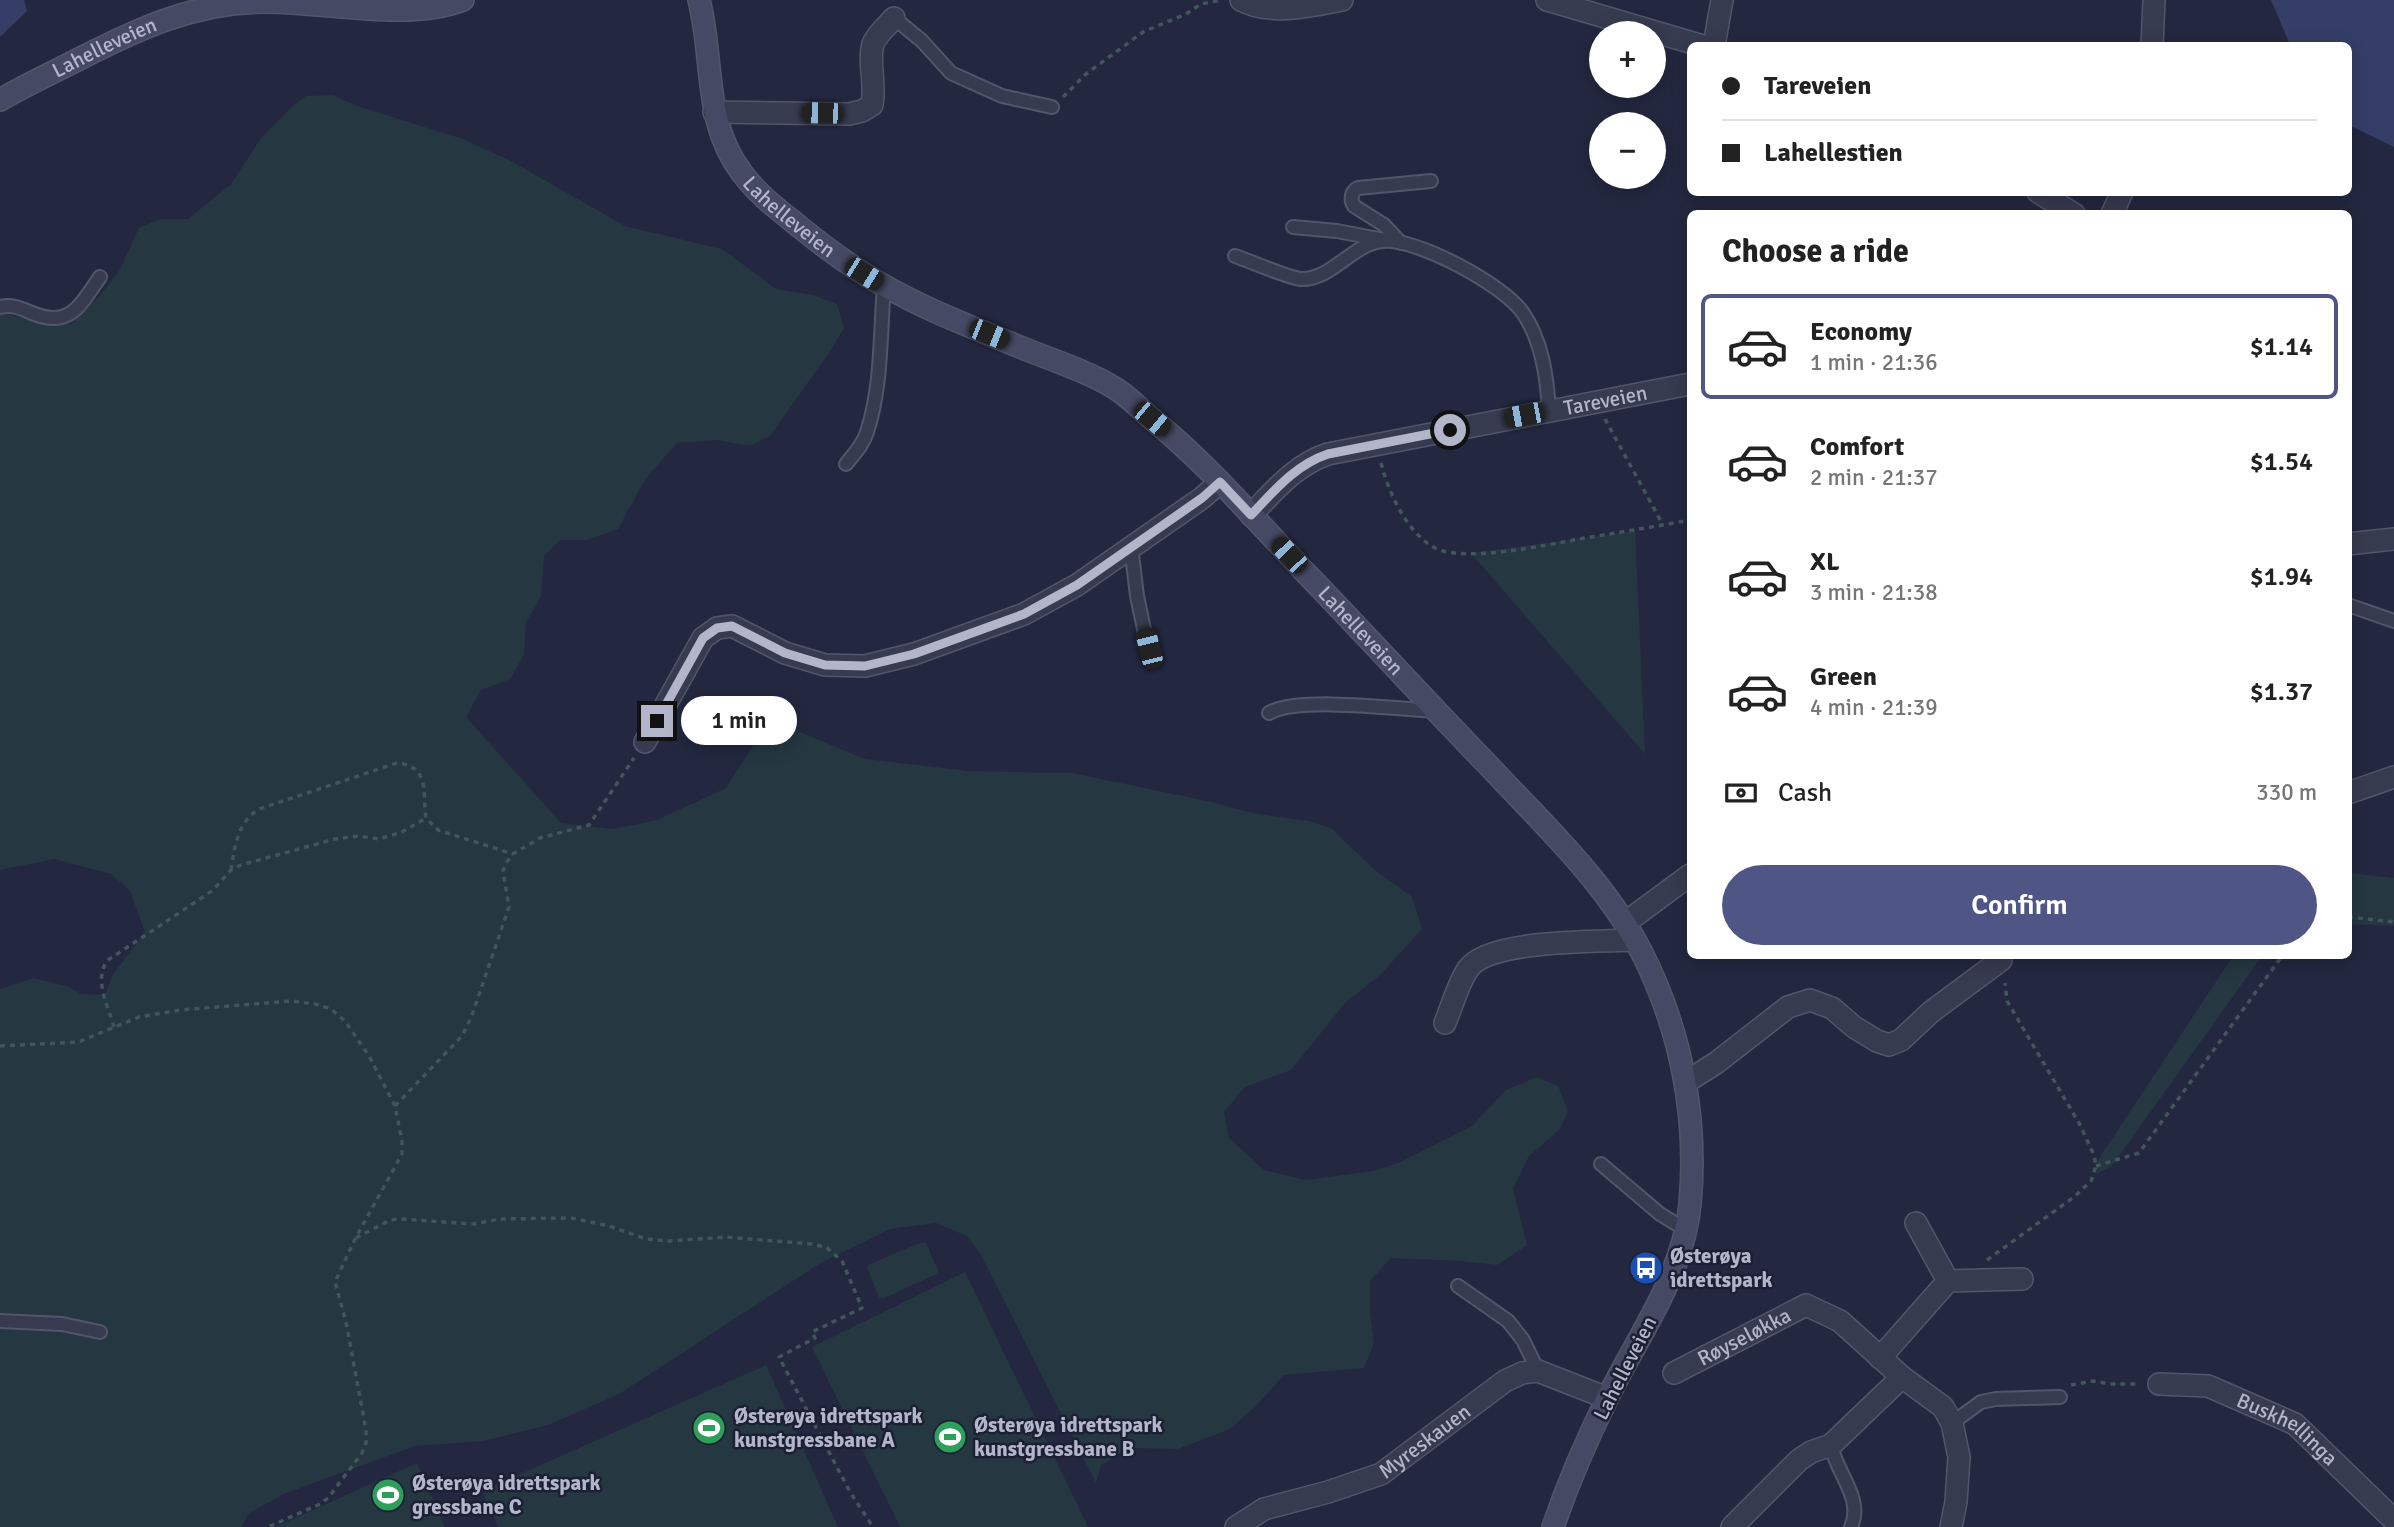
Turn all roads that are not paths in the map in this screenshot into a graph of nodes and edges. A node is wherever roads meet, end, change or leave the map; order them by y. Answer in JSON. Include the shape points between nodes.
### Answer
{"nodes":[{"id":1,"x":463,"y":0,"type":"edge"},
{"id":2,"x":699,"y":0,"type":"edge"},
{"id":3,"x":1241,"y":0,"type":"edge"},
{"id":4,"x":1342,"y":0,"type":"edge"},
{"id":5,"x":1547,"y":0,"type":"edge"},
{"id":6,"x":1722,"y":0,"type":"edge"},
{"id":7,"x":2154,"y":0,"type":"edge"},
{"id":8,"x":894,"y":18,"type":"joint"},
{"id":9,"x":1689,"y":42,"type":"edge"},
{"id":10,"x":1715,"y":42,"type":"edge"},
{"id":11,"x":2152,"y":42,"type":"edge"},
{"id":12,"x":0,"y":100,"type":"edge"},
{"id":13,"x":1052,"y":107,"type":"road end"},
{"id":14,"x":714,"y":112,"type":"junction"},
{"id":15,"x":1431,"y":181,"type":"dead end"},
{"id":16,"x":2045,"y":196,"type":"edge"},
{"id":17,"x":2067,"y":210,"type":"edge"},
{"id":18,"x":1293,"y":227,"type":"dead end"},
{"id":19,"x":1401,"y":243,"type":"junction"},
{"id":20,"x":1235,"y":256,"type":"dead end"},
{"id":21,"x":100,"y":277,"type":"dead end"},
{"id":22,"x":884,"y":286,"type":"junction"},
{"id":23,"x":0,"y":307,"type":"edge"},
{"id":24,"x":1687,"y":385,"type":"edge"},
{"id":25,"x":1549,"y":410,"type":"junction"},
{"id":26,"x":846,"y":464,"type":"dead end"},
{"id":27,"x":1220,"y":482,"type":"junction"},
{"id":28,"x":1251,"y":515,"type":"junction"},
{"id":29,"x":2394,"y":539,"type":"edge"},
{"id":30,"x":2372,"y":540,"type":"junction"},
{"id":31,"x":2352,"y":543,"type":"edge"},
{"id":32,"x":1131,"y":546,"type":"junction"},
{"id":33,"x":2394,"y":548,"type":"edge"},
{"id":34,"x":2352,"y":606,"type":"edge"},
{"id":35,"x":2394,"y":621,"type":"edge"},
{"id":36,"x":1149,"y":648,"type":"dead end"},
{"id":37,"x":1436,"y":711,"type":"junction"},
{"id":38,"x":1269,"y":713,"type":"dead end"},
{"id":39,"x":645,"y":742,"type":"road end"},
{"id":40,"x":2394,"y":777,"type":"edge"},
{"id":41,"x":2352,"y":792,"type":"edge"},
{"id":42,"x":1687,"y":878,"type":"edge"},
{"id":43,"x":1629,"y":931,"type":"junction"},
{"id":44,"x":1997,"y":959,"type":"edge"},
{"id":45,"x":1445,"y":1023,"type":"dead end"},
{"id":46,"x":1686,"y":1082,"type":"junction"},
{"id":47,"x":1601,"y":1164,"type":"dead end"},
{"id":48,"x":1916,"y":1223,"type":"dead end"},
{"id":49,"x":1686,"y":1230,"type":"junction"},
{"id":50,"x":2022,"y":1279,"type":"dead end"},
{"id":51,"x":1948,"y":1281,"type":"junction"},
{"id":52,"x":1458,"y":1286,"type":"dead end"},
{"id":53,"x":0,"y":1321,"type":"edge"},
{"id":54,"x":100,"y":1332,"type":"dead end"},
{"id":55,"x":1880,"y":1358,"type":"junction"},
{"id":56,"x":1538,"y":1371,"type":"junction"},
{"id":57,"x":1674,"y":1373,"type":"dead end"},
{"id":58,"x":1902,"y":1377,"type":"junction"},
{"id":59,"x":2159,"y":1384,"type":"road end"},
{"id":60,"x":2060,"y":1397,"type":"road end"},
{"id":61,"x":1607,"y":1398,"type":"junction"},
{"id":62,"x":1952,"y":1423,"type":"junction"},
{"id":63,"x":1831,"y":1445,"type":"junction"},
{"id":64,"x":2394,"y":1520,"type":"edge"},
{"id":65,"x":1236,"y":1527,"type":"edge"},
{"id":66,"x":1553,"y":1527,"type":"edge"},
{"id":67,"x":1732,"y":1527,"type":"edge"},
{"id":68,"x":1851,"y":1527,"type":"edge"},
{"id":69,"x":1951,"y":1527,"type":"edge"}],
"edges":[{"from":1,"to":12,"type":"street","name":"Lahelleveien","via":[[401,11],[262,2],[200,9],[109,44]]},
{"from":2,"to":14,"type":"street","name":"Lahelleveien"},
{"from":3,"to":4,"type":"street","via":[[1298,8]]},
{"from":5,"to":9,"type":"street"},
{"from":6,"to":10,"type":"street"},
{"from":7,"to":11,"type":"street"},
{"from":8,"to":13,"type":"lane","via":[[951,73],[1002,96]]},
{"from":8,"to":14,"type":"street","via":[[873,44],[875,91],[872,105],[862,111]]},
{"from":14,"to":22,"type":"street","name":"Lahelleveien","via":[[728,153],[752,186],[845,262]]},
{"from":15,"to":19,"type":"lane","via":[[1353,191],[1354,206],[1384,225]]},
{"from":16,"to":17,"type":"street"},
{"from":18,"to":19,"type":"lane"},
{"from":19,"to":20,"type":"lane","via":[[1377,242],[1301,279]]},
{"from":19,"to":25,"type":"lane","via":[[1458,265],[1518,307],[1542,359]]},
{"from":21,"to":23,"type":"lane","via":[[77,310],[58,319],[10,305]]},
{"from":22,"to":26,"type":"lane","via":[[867,432]]},
{"from":22,"to":27,"type":"street","name":"Lahelleveien","via":[[1114,387]]},
{"from":24,"to":25,"type":"street","name":"Tareveien"},
{"from":25,"to":28,"type":"street","name":"Tareveien","via":[[1308,461]]},
{"from":27,"to":28,"type":"street","name":"Lahelleveien"},
{"from":27,"to":32,"type":"street"},
{"from":28,"to":37,"type":"street","name":"Lahelleveien"},
{"from":29,"to":30,"type":"street"},
{"from":30,"to":31,"type":"street"},
{"from":30,"to":33,"type":"lane"},
{"from":32,"to":36,"type":"lane"},
{"from":32,"to":39,"type":"street","via":[[1077,585],[1024,614],[927,650],[865,666],[825,665],[785,653],[732,626],[717,628],[703,638]]},
{"from":34,"to":35,"type":"lane"},
{"from":37,"to":38,"type":"lane","via":[[1327,705]]},
{"from":37,"to":43,"type":"street","name":"Lahelleveien","via":[[1558,840]]},
{"from":40,"to":41,"type":"street"},
{"from":42,"to":43,"type":"street"},
{"from":43,"to":45,"type":"street","via":[[1488,955],[1469,967]]},
{"from":43,"to":46,"type":"street","name":"Lahelleveien","via":[[1671,1021]]},
{"from":44,"to":46,"type":"street","via":[[1901,1040],[1889,1045],[1854,1027],[1832,1008],[1810,1000],[1788,1007]]},
{"from":46,"to":49,"type":"street","name":"Lahelleveien","via":[[1692,1175]]},
{"from":47,"to":49,"type":"lane"},
{"from":48,"to":51,"type":"street"},
{"from":49,"to":61,"type":"street","name":"Lahelleveien","via":[[1664,1294]]},
{"from":50,"to":51,"type":"street"},
{"from":51,"to":55,"type":"street"},
{"from":52,"to":56,"type":"lane","via":[[1508,1321]]},
{"from":53,"to":54,"type":"lane","via":[[62,1324]]},
{"from":55,"to":57,"type":"street","name":"Røyseløkka","via":[[1840,1321],[1806,1305]]},
{"from":55,"to":58,"type":"street","name":"Røyseløkka"},
{"from":56,"to":61,"type":"street"},
{"from":56,"to":65,"type":"street","name":"Myreskauen","via":[[1505,1381],[1381,1474],[1264,1509]]},
{"from":58,"to":62,"type":"street","name":"Røyseløkka","via":[[1942,1407]]},
{"from":58,"to":63,"type":"street"},
{"from":59,"to":64,"type":"street","name":"Buskhellinga","via":[[2208,1386],[2295,1424]]},
{"from":60,"to":62,"type":"lane","via":[[1981,1402]]},
{"from":61,"to":66,"type":"street","name":"Lahelleveien"},
{"from":62,"to":69,"type":"street","via":[[1959,1457]]},
{"from":63,"to":67,"type":"street","via":[[1799,1460]]},
{"from":63,"to":68,"type":"lane","via":[[1854,1501]]}]}
